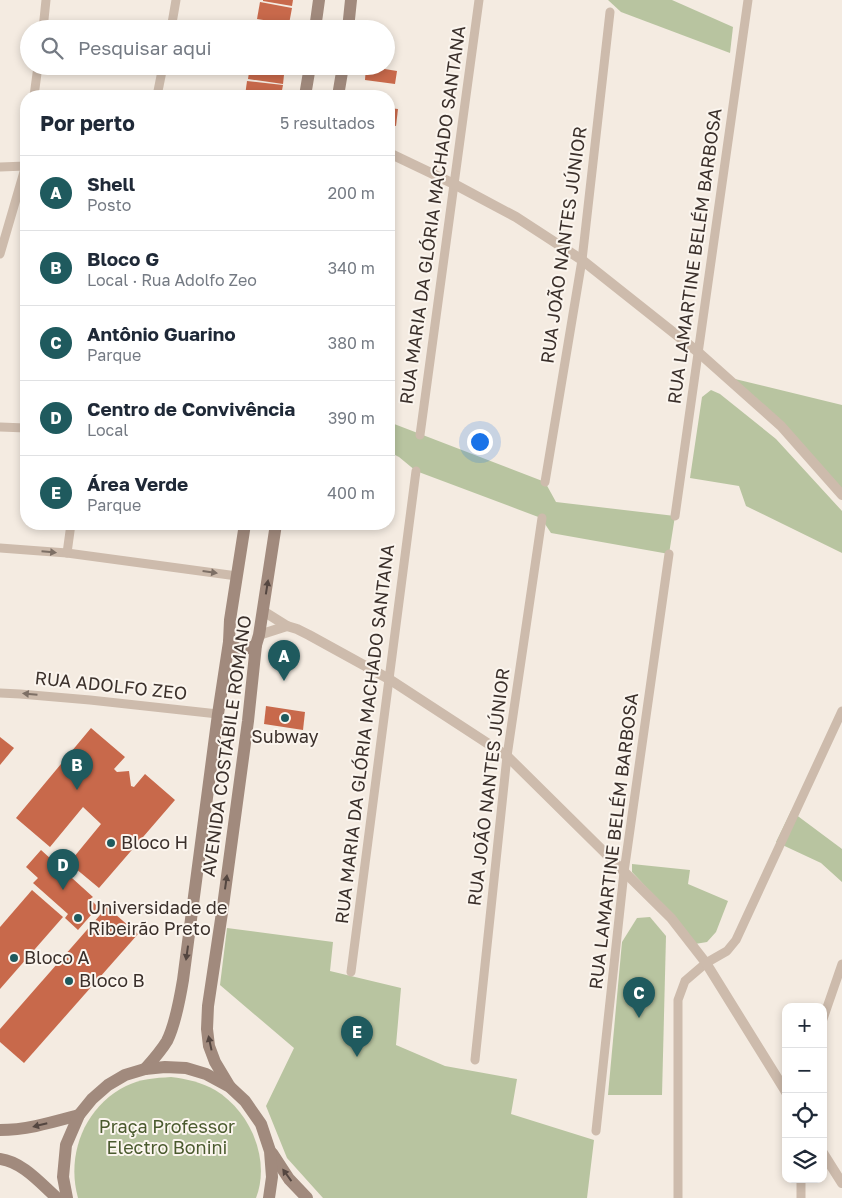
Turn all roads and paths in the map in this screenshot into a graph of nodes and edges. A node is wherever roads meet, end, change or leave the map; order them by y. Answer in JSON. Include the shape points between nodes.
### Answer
{"nodes":[{"id":1,"x":46,"y":0,"type":"edge"},
{"id":2,"x":176,"y":0,"type":"edge"},
{"id":3,"x":319,"y":0,"type":"edge"},
{"id":4,"x":351,"y":0,"type":"edge"},
{"id":5,"x":479,"y":0,"type":"edge"},
{"id":6,"x":748,"y":0,"type":"edge"},
{"id":7,"x":610,"y":12,"type":"dead end"},
{"id":8,"x":44,"y":20,"type":"edge"},
{"id":9,"x":173,"y":20,"type":"edge"},
{"id":10,"x":316,"y":20,"type":"edge"},
{"id":11,"x":349,"y":20,"type":"edge"},
{"id":12,"x":37,"y":75,"type":"edge"},
{"id":13,"x":161,"y":75,"type":"edge"},
{"id":14,"x":308,"y":75,"type":"edge"},
{"id":15,"x":341,"y":75,"type":"edge"},
{"id":16,"x":35,"y":90,"type":"edge"},
{"id":17,"x":158,"y":90,"type":"edge"},
{"id":18,"x":306,"y":90,"type":"edge"},
{"id":19,"x":339,"y":90,"type":"edge"},
{"id":20,"x":395,"y":156,"type":"edge"},
{"id":21,"x":20,"y":166,"type":"edge"},
{"id":22,"x":0,"y":167,"type":"edge"},
{"id":23,"x":454,"y":184,"type":"junction"},
{"id":24,"x":20,"y":186,"type":"edge"},
{"id":25,"x":0,"y":254,"type":"edge"},
{"id":26,"x":582,"y":260,"type":"junction"},
{"id":27,"x":698,"y":352,"type":"junction"},
{"id":28,"x":0,"y":427,"type":"edge"},
{"id":29,"x":20,"y":428,"type":"edge"},
{"id":30,"x":420,"y":435,"type":"dead end"},
{"id":31,"x":416,"y":471,"type":"dead end"},
{"id":32,"x":545,"y":482,"type":"dead end"},
{"id":33,"x":842,"y":495,"type":"edge"},
{"id":34,"x":675,"y":516,"type":"dead end"},
{"id":35,"x":542,"y":518,"type":"dead end"},
{"id":36,"x":70,"y":530,"type":"edge"},
{"id":37,"x":244,"y":530,"type":"edge"},
{"id":38,"x":275,"y":530,"type":"edge"},
{"id":39,"x":0,"y":548,"type":"edge"},
{"id":40,"x":67,"y":553,"type":"junction"},
{"id":41,"x":669,"y":554,"type":"dead end"},
{"id":42,"x":237,"y":576,"type":"junction"},
{"id":43,"x":263,"y":610,"type":"junction"},
{"id":44,"x":287,"y":626,"type":"junction"},
{"id":45,"x":258,"y":640,"type":"junction"},
{"id":46,"x":229,"y":642,"type":"junction"},
{"id":47,"x":389,"y":679,"type":"junction"},
{"id":48,"x":0,"y":693,"type":"edge"},
{"id":49,"x":842,"y":711,"type":"edge"},
{"id":50,"x":218,"y":714,"type":"junction"},
{"id":51,"x":507,"y":756,"type":"junction"},
{"id":52,"x":624,"y":872,"type":"junction"},
{"id":53,"x":706,"y":963,"type":"junction"},
{"id":54,"x":842,"y":964,"type":"edge"},
{"id":55,"x":351,"y":972,"type":"dead end"},
{"id":56,"x":827,"y":1007,"type":"edge"},
{"id":57,"x":475,"y":1060,"type":"dead end"},
{"id":58,"x":145,"y":1069,"type":"junction"},
{"id":59,"x":782,"y":1086,"type":"edge"},
{"id":60,"x":230,"y":1087,"type":"junction"},
{"id":61,"x":79,"y":1115,"type":"junction"},
{"id":62,"x":0,"y":1130,"type":"edge"},
{"id":63,"x":596,"y":1132,"type":"dead end"},
{"id":64,"x":270,"y":1151,"type":"junction"},
{"id":65,"x":0,"y":1159,"type":"edge"},
{"id":66,"x":827,"y":1160,"type":"edge"},
{"id":67,"x":801,"y":1183,"type":"edge"},
{"id":68,"x":842,"y":1184,"type":"edge"},
{"id":69,"x":57,"y":1198,"type":"edge"},
{"id":70,"x":67,"y":1198,"type":"edge"},
{"id":71,"x":269,"y":1198,"type":"edge"},
{"id":72,"x":306,"y":1198,"type":"edge"},
{"id":73,"x":678,"y":1198,"type":"edge"},
{"id":74,"x":801,"y":1198,"type":"edge"}],
"edges":[{"from":1,"to":8,"type":"street"},
{"from":2,"to":9,"type":"street"},
{"from":3,"to":10,"type":"main road"},
{"from":4,"to":11,"type":"main road"},
{"from":5,"to":23,"type":"street","name":"RUA MARIA DA GLÓRIA MACHADO SANTANA"},
{"from":6,"to":27,"type":"street","name":"RUA LAMARTINE BELÉM BARBOSA"},
{"from":7,"to":26,"type":"street","name":"RUA JOÃO NANTES JÚNIOR"},
{"from":12,"to":16,"type":"street"},
{"from":13,"to":17,"type":"street"},
{"from":14,"to":18,"type":"main road"},
{"from":15,"to":19,"type":"main road"},
{"from":20,"to":23,"type":"street"},
{"from":21,"to":22,"type":"street"},
{"from":23,"to":26,"type":"street","via":[[516,217]]},
{"from":23,"to":30,"type":"street","name":"RUA MARIA DA GLÓRIA MACHADO SANTANA"},
{"from":24,"to":25,"type":"street"},
{"from":26,"to":27,"type":"street"},
{"from":26,"to":32,"type":"street","name":"RUA JOÃO NANTES JÚNIOR"},
{"from":27,"to":33,"type":"street","via":[[781,426]]},
{"from":27,"to":34,"type":"street","name":"RUA LAMARTINE BELÉM BARBOSA"},
{"from":28,"to":29,"type":"street"},
{"from":31,"to":47,"type":"street","name":"RUA MARIA DA GLÓRIA MACHADO SANTANA"},
{"from":35,"to":51,"type":"street","name":"RUA JOÃO NANTES JÚNIOR"},
{"from":36,"to":40,"type":"street"},
{"from":37,"to":42,"type":"main road","name":"AVENIDA COSTÁBILE ROMANO"},
{"from":43,"to":38,"type":"main road","name":"AVENIDA COSTÁBILE ROMANO","one_way":true},
{"from":39,"to":40,"type":"street","one_way":true},
{"from":40,"to":42,"type":"street","one_way":true},
{"from":41,"to":52,"type":"street","name":"RUA LAMARTINE BELÉM BARBOSA"},
{"from":42,"to":46,"type":"main road","name":"AVENIDA COSTÁBILE ROMANO"},
{"from":43,"to":44,"type":"street"},
{"from":43,"to":45,"type":"main road","name":"AVENIDA COSTÁBILE ROMANO"},
{"from":44,"to":45,"type":"street"},
{"from":44,"to":47,"type":"street"},
{"from":45,"to":46,"type":"main road","via":[[250,649],[243,650]]},
{"from":60,"to":45,"type":"main road","name":"AVENIDA COSTÁBILE ROMANO","one_way":true,"via":[[215,1062],[210,1046],[208,1006]]},
{"from":46,"to":50,"type":"main road","name":"AVENIDA COSTÁBILE ROMANO"},
{"from":47,"to":51,"type":"street"},
{"from":47,"to":55,"type":"street","name":"RUA MARIA DA GLÓRIA MACHADO SANTANA"},
{"from":50,"to":48,"type":"street","name":"RUA ADOLFO ZEO","one_way":true},
{"from":49,"to":53,"type":"street","via":[[736,940],[727,951]]},
{"from":50,"to":58,"type":"main road","name":"AVENIDA COSTÁBILE ROMANO","one_way":true,"via":[[183,980],[168,1039]]},
{"from":51,"to":52,"type":"street"},
{"from":51,"to":57,"type":"street","name":"RUA JOÃO NANTES JÚNIOR"},
{"from":52,"to":53,"type":"street","via":[[671,918]]},
{"from":52,"to":63,"type":"street","name":"RUA LAMARTINE BELÉM BARBOSA"},
{"from":53,"to":59,"type":"street"},
{"from":53,"to":73,"type":"street","via":[[685,982],[678,1000]]},
{"from":54,"to":56,"type":"street"},
{"from":58,"to":60,"type":"main road","via":[[165,1066],[186,1068]]},
{"from":58,"to":61,"type":"main road","via":[[108,1086]]},
{"from":60,"to":64,"type":"main road","via":[[245,1101],[261,1124]]},
{"from":61,"to":62,"type":"main road","one_way":true,"via":[[31,1127]]},
{"from":61,"to":70,"type":"main road","via":[[66,1145],[63,1177]]},
{"from":64,"to":71,"type":"main road","via":[[272,1177]]},
{"from":72,"to":64,"type":"main road","one_way":true},
{"from":65,"to":69,"type":"main road","via":[[18,1165]]},
{"from":66,"to":68,"type":"street"},
{"from":67,"to":74,"type":"street"}]}
